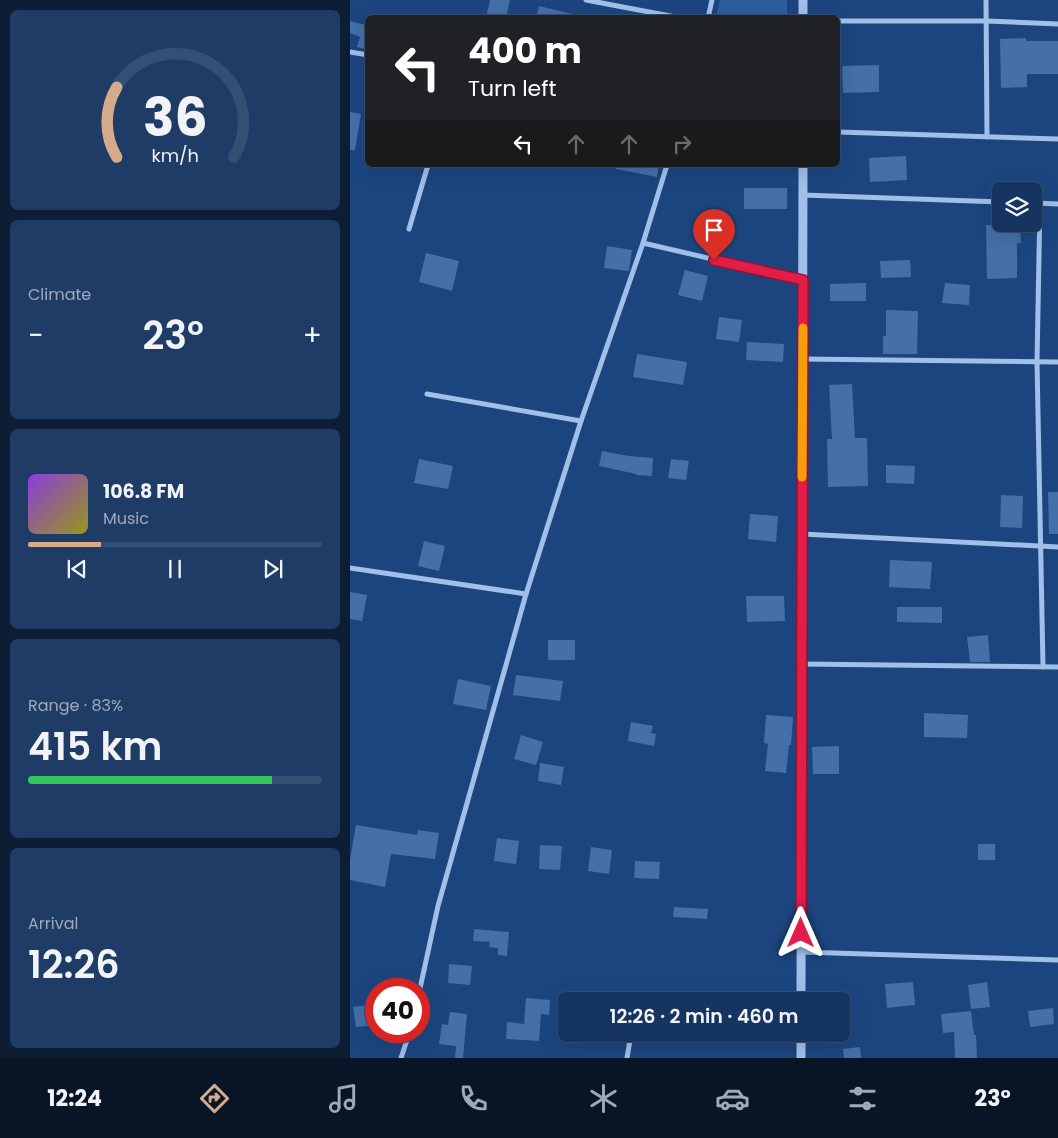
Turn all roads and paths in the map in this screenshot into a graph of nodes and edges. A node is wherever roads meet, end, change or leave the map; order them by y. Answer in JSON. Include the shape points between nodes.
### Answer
{"nodes":[{"id":1,"x":586,"y":0,"type":"edge"},
{"id":2,"x":712,"y":0,"type":"edge"},
{"id":3,"x":803,"y":0,"type":"edge"},
{"id":4,"x":986,"y":0,"type":"edge"},
{"id":5,"x":665,"y":15,"type":"edge"},
{"id":6,"x":709,"y":15,"type":"edge"},
{"id":7,"x":803,"y":15,"type":"edge"},
{"id":8,"x":840,"y":21,"type":"edge"},
{"id":9,"x":987,"y":21,"type":"junction"},
{"id":10,"x":1058,"y":24,"type":"edge"},
{"id":11,"x":350,"y":52,"type":"edge"},
{"id":12,"x":365,"y":54,"type":"edge"},
{"id":13,"x":840,"y":132,"type":"edge"},
{"id":14,"x":987,"y":137,"type":"junction"},
{"id":15,"x":1058,"y":139,"type":"edge"},
{"id":16,"x":427,"y":167,"type":"edge"},
{"id":17,"x":666,"y":167,"type":"edge"},
{"id":18,"x":803,"y":167,"type":"edge"},
{"id":19,"x":803,"y":195,"type":"junction"},
{"id":20,"x":992,"y":202,"type":"edge"},
{"id":21,"x":1042,"y":203,"type":"edge"},
{"id":22,"x":1058,"y":204,"type":"edge"},
{"id":23,"x":409,"y":229,"type":"dead end"},
{"id":24,"x":1037,"y":232,"type":"edge"},
{"id":25,"x":643,"y":243,"type":"junction"},
{"id":26,"x":803,"y":280,"type":"junction"},
{"id":27,"x":802,"y":359,"type":"junction"},
{"id":28,"x":1037,"y":362,"type":"junction"},
{"id":29,"x":1058,"y":362,"type":"edge"},
{"id":30,"x":427,"y":394,"type":"dead end"},
{"id":31,"x":581,"y":421,"type":"junction"},
{"id":32,"x":802,"y":534,"type":"junction"},
{"id":33,"x":1040,"y":546,"type":"junction"},
{"id":34,"x":1058,"y":547,"type":"edge"},
{"id":35,"x":350,"y":568,"type":"edge"},
{"id":36,"x":526,"y":594,"type":"junction"},
{"id":37,"x":802,"y":664,"type":"junction"},
{"id":38,"x":1043,"y":667,"type":"junction"},
{"id":39,"x":1058,"y":667,"type":"edge"},
{"id":40,"x":801,"y":952,"type":"junction"},
{"id":41,"x":1058,"y":960,"type":"edge"},
{"id":42,"x":422,"y":978,"type":"edge"},
{"id":43,"x":801,"y":992,"type":"edge"},
{"id":44,"x":630,"y":1042,"type":"edge"},
{"id":45,"x":801,"y":1042,"type":"edge"},
{"id":46,"x":406,"y":1043,"type":"edge"},
{"id":47,"x":401,"y":1058,"type":"edge"},
{"id":48,"x":627,"y":1058,"type":"edge"},
{"id":49,"x":801,"y":1058,"type":"edge"}],
"edges":[{"from":1,"to":5,"type":"street"},
{"from":2,"to":6,"type":"street"},
{"from":3,"to":7,"type":"street"},
{"from":4,"to":9,"type":"street"},
{"from":8,"to":9,"type":"street"},
{"from":9,"to":10,"type":"street"},
{"from":9,"to":14,"type":"street"},
{"from":11,"to":12,"type":"street"},
{"from":13,"to":14,"type":"street"},
{"from":14,"to":15,"type":"street"},
{"from":16,"to":23,"type":"street"},
{"from":17,"to":25,"type":"street"},
{"from":18,"to":19,"type":"street"},
{"from":19,"to":20,"type":"street"},
{"from":19,"to":26,"type":"street"},
{"from":21,"to":22,"type":"street"},
{"from":24,"to":28,"type":"street"},
{"from":25,"to":26,"type":"street"},
{"from":25,"to":31,"type":"street"},
{"from":26,"to":27,"type":"street"},
{"from":27,"to":28,"type":"street"},
{"from":27,"to":32,"type":"street"},
{"from":28,"to":29,"type":"street"},
{"from":28,"to":33,"type":"street"},
{"from":30,"to":31,"type":"street"},
{"from":31,"to":36,"type":"street"},
{"from":32,"to":33,"type":"street"},
{"from":32,"to":37,"type":"street"},
{"from":33,"to":34,"type":"street"},
{"from":33,"to":38,"type":"street"},
{"from":35,"to":36,"type":"street"},
{"from":36,"to":42,"type":"street","via":[[438,906]]},
{"from":37,"to":38,"type":"street"},
{"from":37,"to":40,"type":"street"},
{"from":38,"to":39,"type":"street"},
{"from":40,"to":41,"type":"street"},
{"from":40,"to":43,"type":"street"},
{"from":44,"to":48,"type":"street"},
{"from":45,"to":49,"type":"street"},
{"from":46,"to":47,"type":"street"}]}
